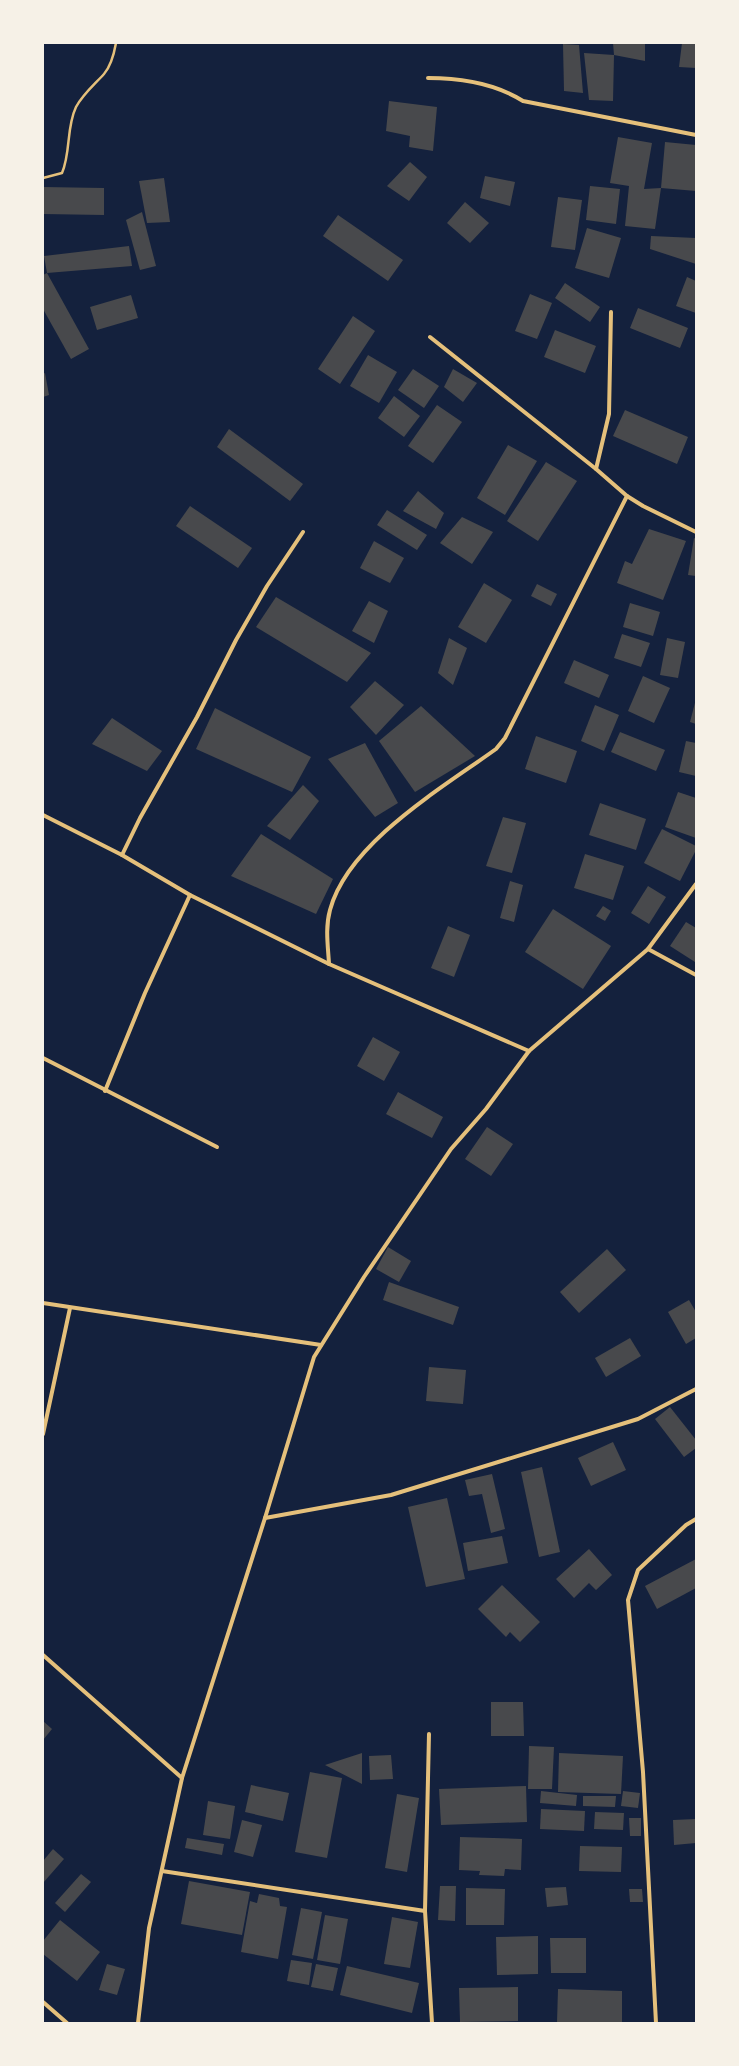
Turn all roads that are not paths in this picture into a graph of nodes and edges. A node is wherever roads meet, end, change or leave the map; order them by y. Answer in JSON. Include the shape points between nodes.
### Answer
{"nodes":[{"id":1,"x":428,"y":78,"type":"dead end"},
{"id":2,"x":696,"y":135,"type":"edge"},
{"id":3,"x":612,"y":312,"type":"dead end"},
{"id":4,"x":430,"y":337,"type":"dead end"},
{"id":5,"x":596,"y":469,"type":"junction"},
{"id":6,"x":627,"y":496,"type":"junction"},
{"id":7,"x":303,"y":532,"type":"dead end"},
{"id":8,"x":696,"y":532,"type":"edge"},
{"id":9,"x":43,"y":815,"type":"edge"},
{"id":10,"x":122,"y":855,"type":"junction"},
{"id":11,"x":696,"y":884,"type":"edge"},
{"id":12,"x":190,"y":895,"type":"junction"},
{"id":13,"x":648,"y":949,"type":"junction"},
{"id":14,"x":330,"y":964,"type":"junction"},
{"id":15,"x":696,"y":975,"type":"edge"},
{"id":16,"x":529,"y":1051,"type":"junction"},
{"id":17,"x":43,"y":1058,"type":"edge"},
{"id":18,"x":105,"y":1091,"type":"junction"},
{"id":19,"x":217,"y":1147,"type":"dead end"},
{"id":20,"x":43,"y":1303,"type":"edge"},
{"id":21,"x":70,"y":1308,"type":"junction"},
{"id":22,"x":321,"y":1345,"type":"junction"},
{"id":23,"x":696,"y":1389,"type":"edge"},
{"id":24,"x":43,"y":1434,"type":"edge"},
{"id":25,"x":265,"y":1518,"type":"junction"},
{"id":26,"x":696,"y":1519,"type":"edge"},
{"id":27,"x":43,"y":1655,"type":"edge"},
{"id":28,"x":429,"y":1734,"type":"dead end"},
{"id":29,"x":182,"y":1778,"type":"junction"},
{"id":30,"x":162,"y":1871,"type":"junction"},
{"id":31,"x":426,"y":1912,"type":"junction"},
{"id":32,"x":43,"y":2002,"type":"edge"},
{"id":33,"x":67,"y":2023,"type":"edge"},
{"id":34,"x":138,"y":2023,"type":"edge"},
{"id":35,"x":432,"y":2023,"type":"edge"},
{"id":36,"x":656,"y":2023,"type":"edge"}],
"edges":[{"from":1,"to":2,"type":"street","via":[[446,78],[485,86],[511,93],[523,101]]},
{"from":3,"to":5,"type":"street","via":[[609,414]]},
{"from":4,"to":5,"type":"street"},
{"from":5,"to":6,"type":"street"},
{"from":6,"to":8,"type":"street"},
{"from":6,"to":14,"type":"street","via":[[505,738],[496,749],[415,807],[360,855],[334,897],[329,911],[327,927]]},
{"from":7,"to":10,"type":"street","via":[[236,640]]},
{"from":9,"to":10,"type":"street"},
{"from":10,"to":12,"type":"street"},
{"from":11,"to":13,"type":"street"},
{"from":12,"to":14,"type":"street"},
{"from":12,"to":18,"type":"street","via":[[145,993]]},
{"from":13,"to":15,"type":"street"},
{"from":13,"to":16,"type":"street"},
{"from":14,"to":16,"type":"street"},
{"from":16,"to":22,"type":"street","via":[[486,1109],[451,1149]]},
{"from":17,"to":18,"type":"street"},
{"from":18,"to":19,"type":"street"},
{"from":20,"to":21,"type":"street"},
{"from":21,"to":22,"type":"street"},
{"from":21,"to":24,"type":"street"},
{"from":22,"to":25,"type":"street","via":[[314,1357]]},
{"from":23,"to":25,"type":"street","via":[[638,1419],[399,1493]]},
{"from":25,"to":29,"type":"street"},
{"from":26,"to":36,"type":"street","via":[[686,1525],[638,1570],[628,1600],[642,1772]]},
{"from":27,"to":29,"type":"street"},
{"from":28,"to":31,"type":"street"},
{"from":29,"to":30,"type":"street"},
{"from":30,"to":31,"type":"street"},
{"from":30,"to":34,"type":"street","via":[[149,1928]]},
{"from":31,"to":35,"type":"street"},
{"from":32,"to":33,"type":"street"}]}
